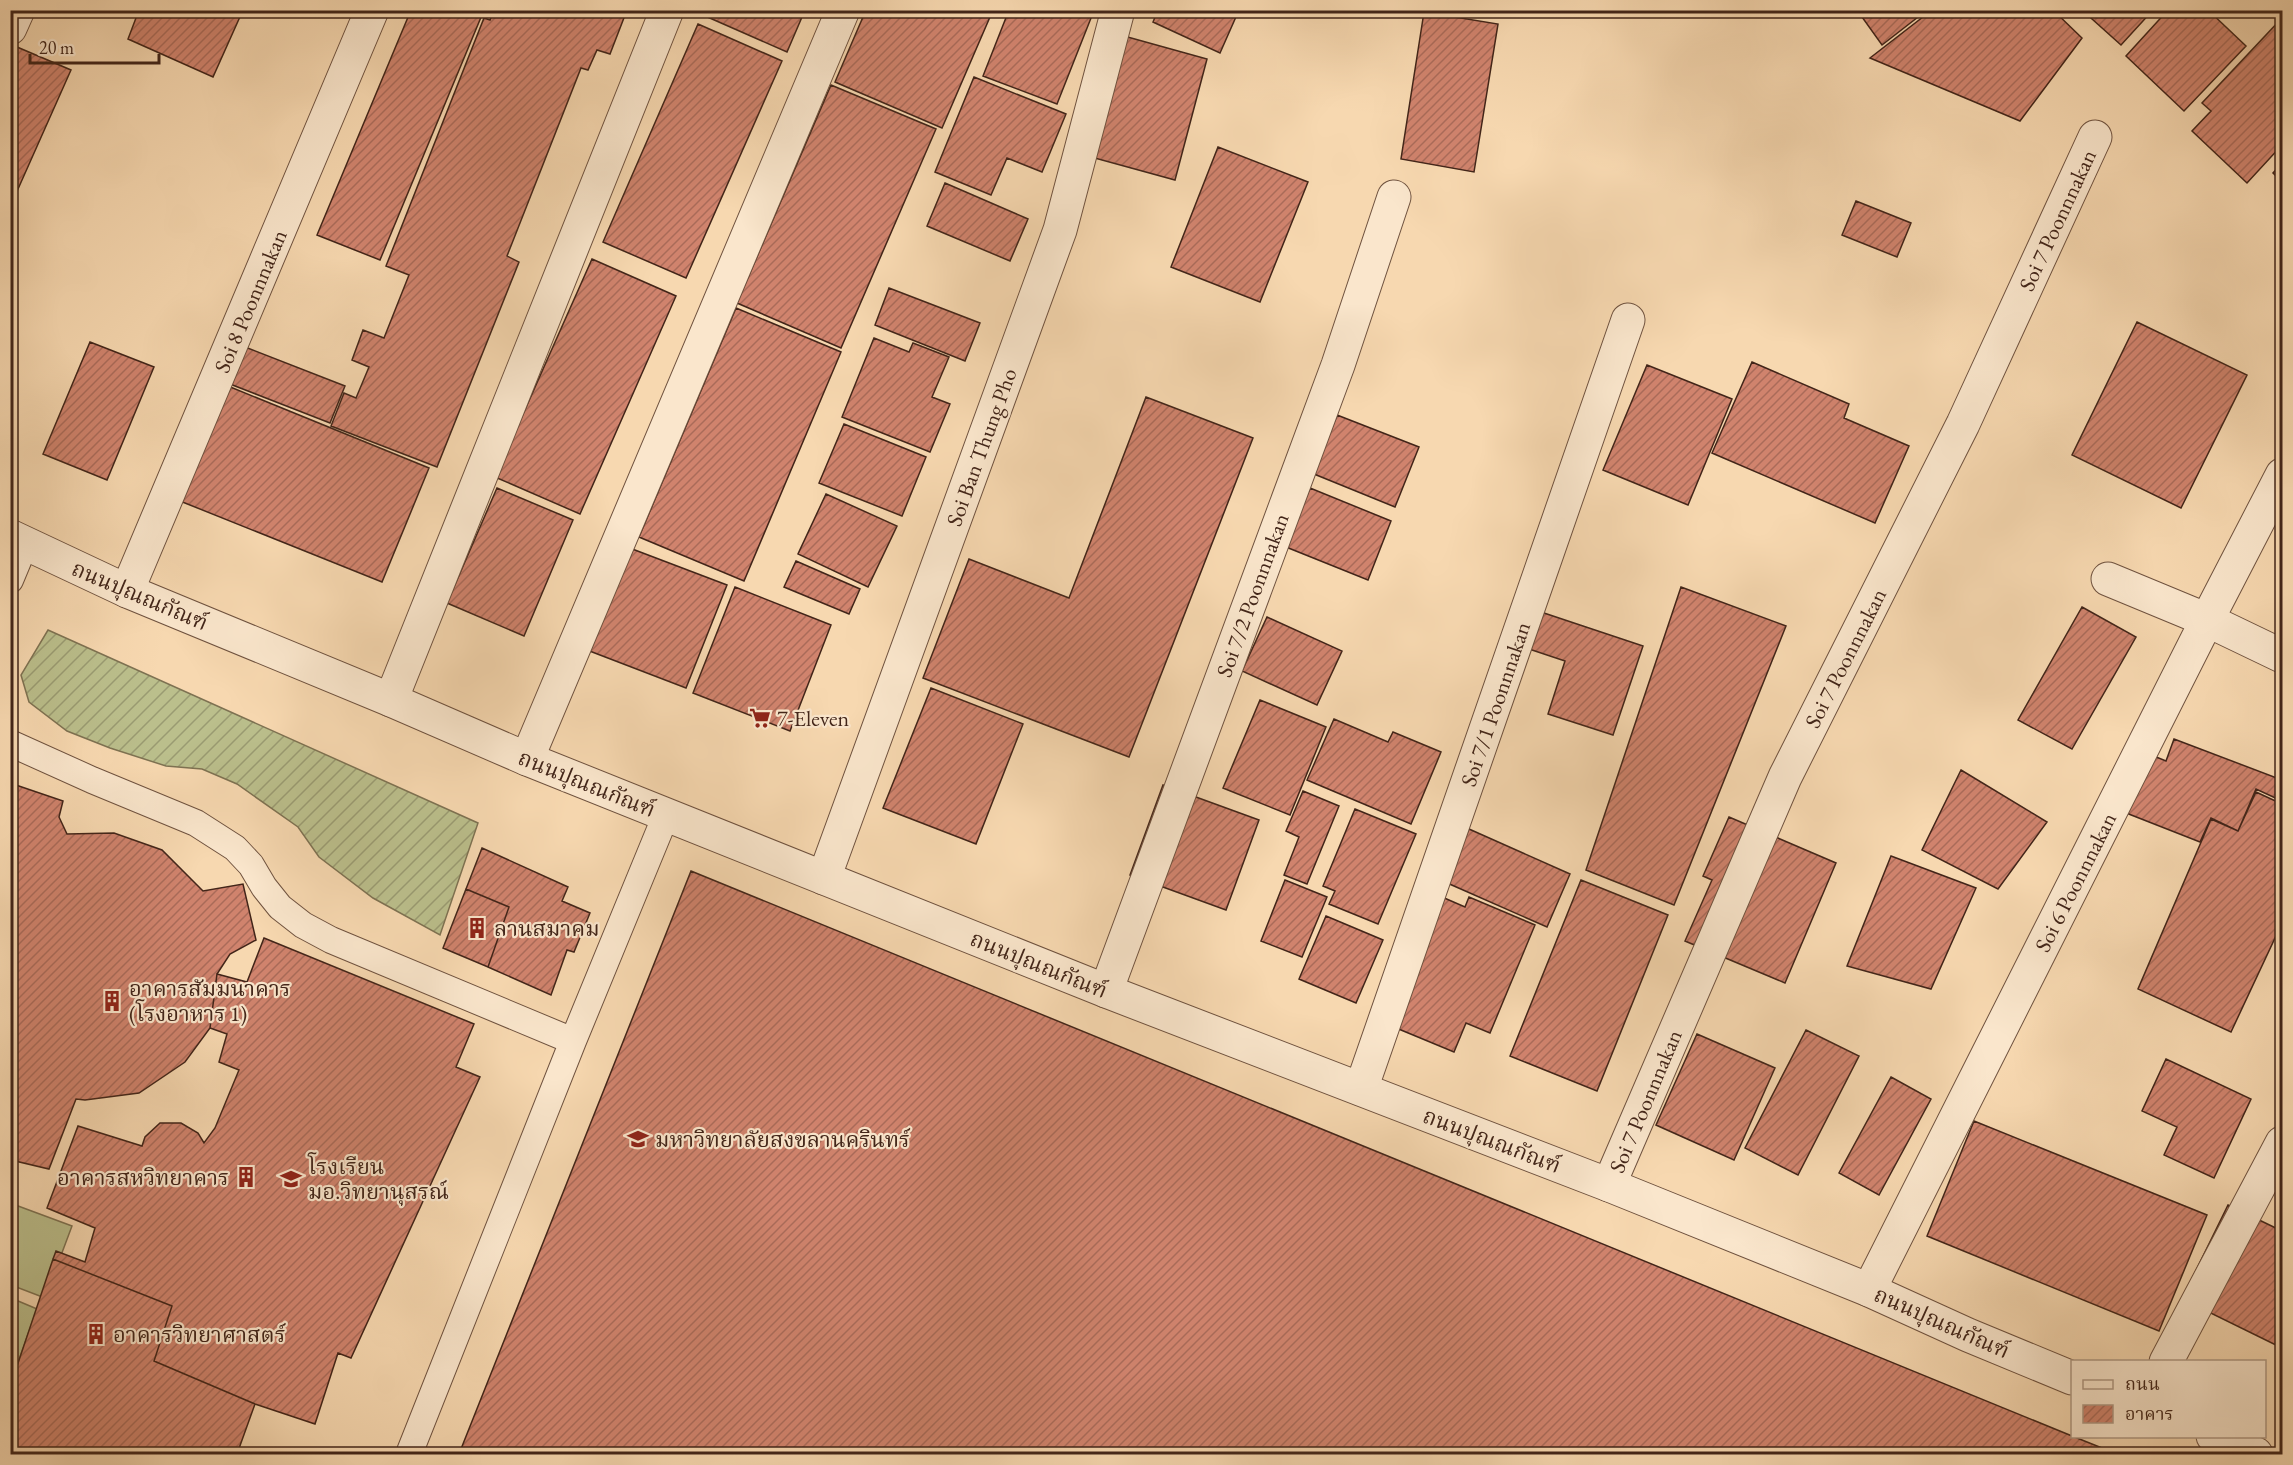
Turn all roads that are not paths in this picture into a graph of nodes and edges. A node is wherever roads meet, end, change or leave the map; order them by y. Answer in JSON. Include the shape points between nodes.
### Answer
{"nodes":[{"id":1,"x":18,"y":10,"type":"edge"},
{"id":2,"x":372,"y":10,"type":"edge"},
{"id":3,"x":667,"y":10,"type":"edge"},
{"id":4,"x":843,"y":10,"type":"edge"},
{"id":5,"x":1118,"y":10,"type":"edge"},
{"id":6,"x":10,"y":28,"type":"edge"},
{"id":7,"x":2096,"y":137,"type":"dead end"},
{"id":8,"x":1394,"y":197,"type":"dead end"},
{"id":9,"x":1628,"y":320,"type":"dead end"},
{"id":10,"x":2283,"y":475,"type":"edge"},
{"id":11,"x":18,"y":540,"type":"edge"},
{"id":12,"x":2108,"y":579,"type":"dead end"},
{"id":13,"x":10,"y":580,"type":"edge"},
{"id":14,"x":127,"y":591,"type":"junction"},
{"id":15,"x":2206,"y":620,"type":"junction"},
{"id":16,"x":2283,"y":656,"type":"edge"},
{"id":17,"x":391,"y":700,"type":"junction"},
{"id":18,"x":10,"y":743,"type":"edge"},
{"id":19,"x":526,"y":759,"type":"junction"},
{"id":20,"x":666,"y":815,"type":"junction"},
{"id":21,"x":824,"y":878,"type":"junction"},
{"id":22,"x":1106,"y":991,"type":"junction"},
{"id":23,"x":573,"y":1041,"type":"junction"},
{"id":24,"x":1361,"y":1089,"type":"junction"},
{"id":25,"x":2283,"y":1143,"type":"edge"},
{"id":26,"x":1609,"y":1185,"type":"junction"},
{"id":27,"x":1869,"y":1290,"type":"junction"},
{"id":28,"x":2167,"y":1360,"type":"edge"},
{"id":29,"x":2071,"y":1377,"type":"edge"},
{"id":30,"x":2215,"y":1438,"type":"edge"},
{"id":31,"x":409,"y":1455,"type":"edge"},
{"id":32,"x":2256,"y":1455,"type":"edge"}],
"edges":[{"from":1,"to":6,"type":"street"},
{"from":2,"to":14,"type":"street","name":"Soi 8 Poonnnakan"},
{"from":3,"to":17,"type":"street"},
{"from":4,"to":19,"type":"street"},
{"from":5,"to":21,"type":"street","name":"Soi Ban Thung Pho","via":[[1060,230]]},
{"from":7,"to":26,"type":"street","name":"Soi 7 Poonnnakan","via":[[1963,424],[1785,777]]},
{"from":8,"to":22,"type":"street","name":"Soi 7/2 Poonnnakan","via":[[1338,365]]},
{"from":9,"to":24,"type":"street","name":"Soi 7/1 Poonnnakan"},
{"from":10,"to":15,"type":"street","name":"Soi 6 Poonnnakan"},
{"from":11,"to":13,"type":"lane"},
{"from":11,"to":14,"type":"street","name":"ถนนปุณณกัณฑ์"},
{"from":12,"to":15,"type":"street"},
{"from":14,"to":17,"type":"street","name":"ถนนปุณณกัณฑ์"},
{"from":15,"to":16,"type":"street"},
{"from":15,"to":27,"type":"street","name":"Soi 6 Poonnnakan"},
{"from":17,"to":19,"type":"street","name":"ถนนปุณณกัณฑ์"},
{"from":18,"to":23,"type":"lane","via":[[196,823],[235,848],[280,908],[331,940]]},
{"from":19,"to":20,"type":"street","name":"ถนนปุณณกัณฑ์"},
{"from":20,"to":21,"type":"street","name":"ถนนปุณณกัณฑ์"},
{"from":20,"to":23,"type":"lane"},
{"from":21,"to":22,"type":"street","name":"ถนนปุณณกัณฑ์"},
{"from":22,"to":24,"type":"street","name":"ถนนปุณณกัณฑ์"},
{"from":23,"to":31,"type":"lane"},
{"from":24,"to":26,"type":"street","name":"ถนนปุณณกัณฑ์"},
{"from":25,"to":28,"type":"street"},
{"from":26,"to":27,"type":"street","name":"ถนนปุณณกัณฑ์"},
{"from":27,"to":29,"type":"street","name":"ถนนปุณณกัณฑ์"},
{"from":30,"to":32,"type":"street"}]}
